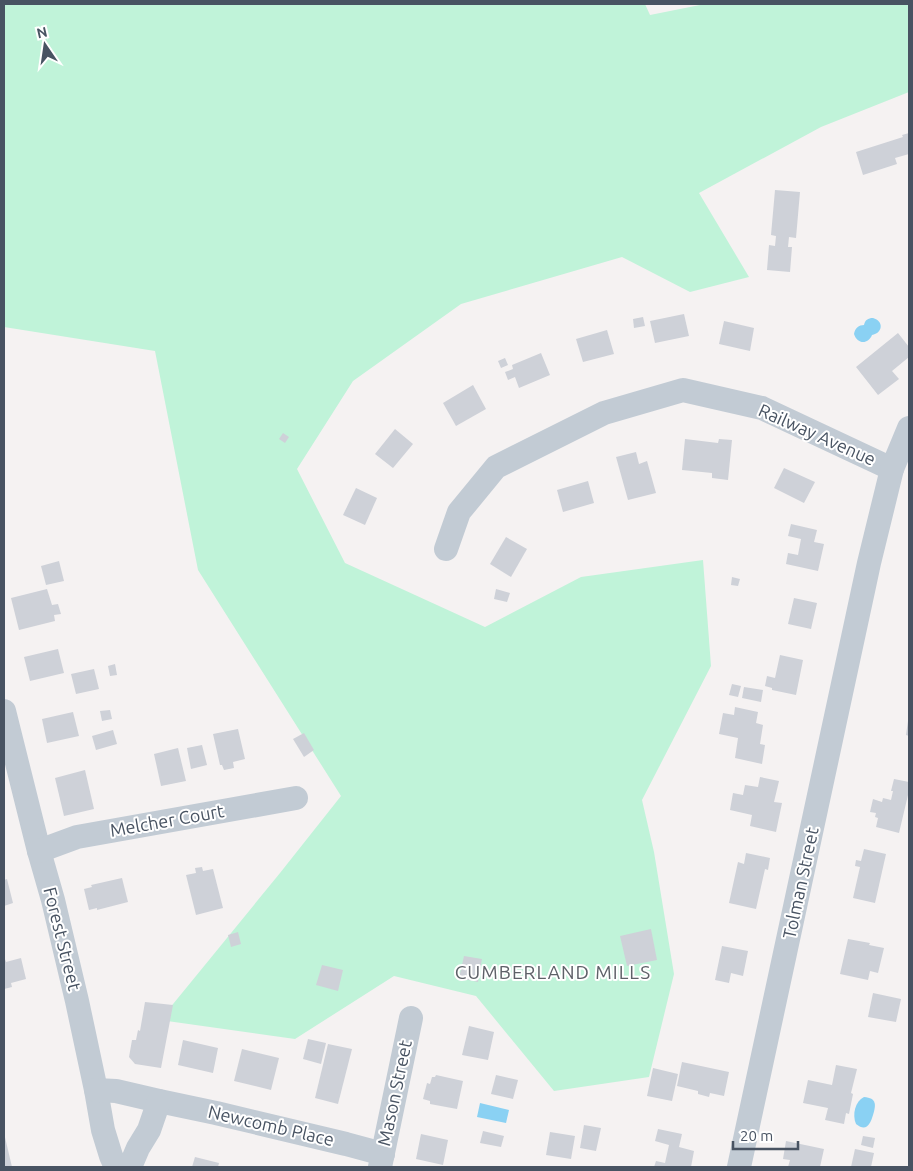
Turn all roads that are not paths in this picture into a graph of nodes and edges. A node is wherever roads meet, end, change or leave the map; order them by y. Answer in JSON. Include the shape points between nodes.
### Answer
{"nodes":[{"id":1,"x":909,"y":428,"type":"edge"},
{"id":2,"x":892,"y":470,"type":"junction"},
{"id":3,"x":446,"y":549,"type":"dead end"},
{"id":4,"x":4,"y":711,"type":"edge"},
{"id":5,"x":296,"y":798,"type":"dead end"},
{"id":6,"x":38,"y":850,"type":"junction"},
{"id":7,"x":411,"y":1018,"type":"dead end"},
{"id":8,"x":96,"y":1090,"type":"junction"},
{"id":9,"x":159,"y":1101,"type":"junction"},
{"id":10,"x":381,"y":1161,"type":"edge"},
{"id":11,"x":116,"y":1167,"type":"edge"},
{"id":12,"x":130,"y":1167,"type":"edge"},
{"id":13,"x":740,"y":1167,"type":"edge"}],
"edges":[{"from":1,"to":2,"type":"street","name":"Tolman Street"},
{"from":2,"to":3,"type":"street","name":"Railway Avenue","via":[[762,408],[683,390],[604,413],[496,467],[459,512]]},
{"from":2,"to":13,"type":"street","name":"Tolman Street"},
{"from":4,"to":6,"type":"street","name":"Forest Street"},
{"from":5,"to":6,"type":"street","name":"Melcher Court","via":[[77,837]]},
{"from":6,"to":8,"type":"street","name":"Forest Street","via":[[55,909]]},
{"from":7,"to":10,"type":"street","name":"Mason Street"},
{"from":8,"to":9,"type":"street","name":"Newcomb Place"},
{"from":8,"to":11,"type":"street","name":"Forest Street","via":[[103,1130]]},
{"from":9,"to":10,"type":"street","name":"Newcomb Place","via":[[346,1144]]},
{"from":9,"to":12,"type":"street","via":[[149,1130]]}]}
